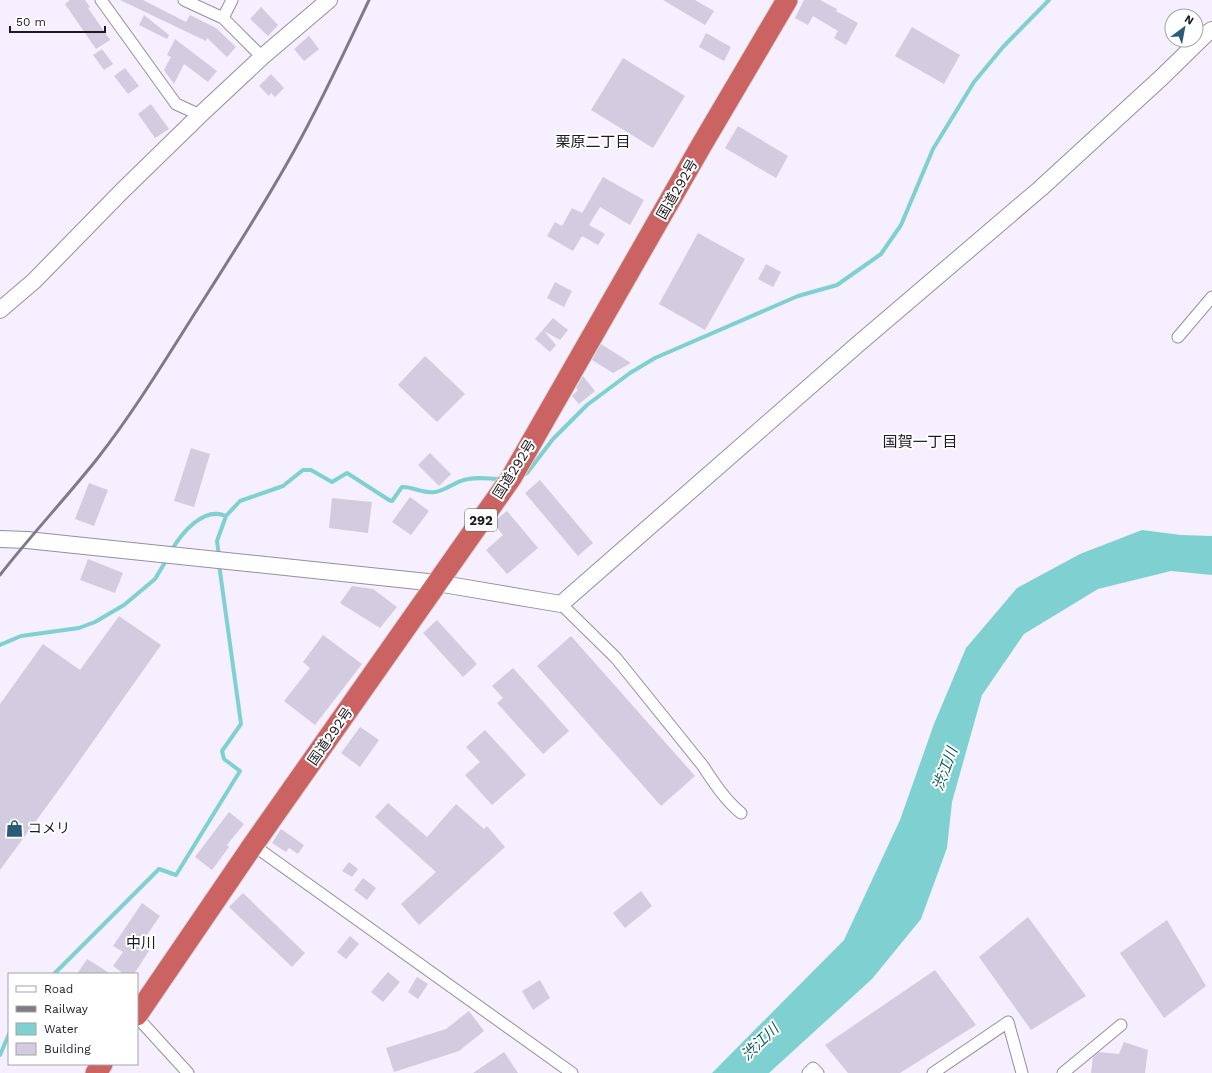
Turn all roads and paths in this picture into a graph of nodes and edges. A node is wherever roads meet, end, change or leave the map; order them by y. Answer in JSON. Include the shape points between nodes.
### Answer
{"nodes":[{"id":1,"x":101,"y":0,"type":"edge"},
{"id":2,"x":184,"y":0,"type":"edge"},
{"id":3,"x":232,"y":0,"type":"edge"},
{"id":4,"x":329,"y":0,"type":"edge"},
{"id":5,"x":787,"y":0,"type":"edge"},
{"id":6,"x":223,"y":18,"type":"junction"},
{"id":7,"x":1212,"y":30,"type":"edge"},
{"id":8,"x":262,"y":57,"type":"junction"},
{"id":9,"x":200,"y":115,"type":"junction"},
{"id":10,"x":1212,"y":297,"type":"edge"},
{"id":11,"x":0,"y":310,"type":"edge"},
{"id":12,"x":1178,"y":337,"type":"dead end"},
{"id":13,"x":0,"y":539,"type":"edge"},
{"id":14,"x":437,"y":584,"type":"junction"},
{"id":15,"x":561,"y":604,"type":"junction"},
{"id":16,"x":741,"y":813,"type":"dead end"},
{"id":17,"x":253,"y":845,"type":"junction"},
{"id":18,"x":138,"y":1015,"type":"edge"},
{"id":19,"x":138,"y":1017,"type":"edge"},
{"id":20,"x":1121,"y":1025,"type":"dead end"},
{"id":21,"x":188,"y":1073,"type":"edge"},
{"id":22,"x":572,"y":1073,"type":"edge"},
{"id":23,"x":808,"y":1073,"type":"edge"},
{"id":24,"x":818,"y":1073,"type":"edge"},
{"id":25,"x":933,"y":1073,"type":"edge"},
{"id":26,"x":1022,"y":1073,"type":"edge"},
{"id":27,"x":1063,"y":1073,"type":"edge"}],
"edges":[{"from":1,"to":9,"type":"street","via":[[176,104]]},
{"from":2,"to":6,"type":"street"},
{"from":3,"to":6,"type":"street"},
{"from":4,"to":8,"type":"street"},
{"from":5,"to":14,"type":"highway","name":"国道292号","number":"292","via":[[511,478]]},
{"from":6,"to":8,"type":"street"},
{"from":7,"to":15,"type":"street","via":[[1041,188]]},
{"from":8,"to":9,"type":"street"},
{"from":9,"to":11,"type":"street","via":[[34,281]]},
{"from":10,"to":12,"type":"street"},
{"from":13,"to":14,"type":"street"},
{"from":14,"to":15,"type":"street"},
{"from":14,"to":17,"type":"highway","name":"国道292号","number":"292"},
{"from":15,"to":16,"type":"street","via":[[616,658],[734,808]]},
{"from":17,"to":18,"type":"highway","name":"国道292号","number":"292"},
{"from":17,"to":22,"type":"street"},
{"from":19,"to":21,"type":"street"},
{"from":20,"to":27,"type":"street"},
{"from":23,"to":24,"type":"street","via":[[813,1068]]},
{"from":25,"to":26,"type":"street","via":[[1008,1022]]}]}
